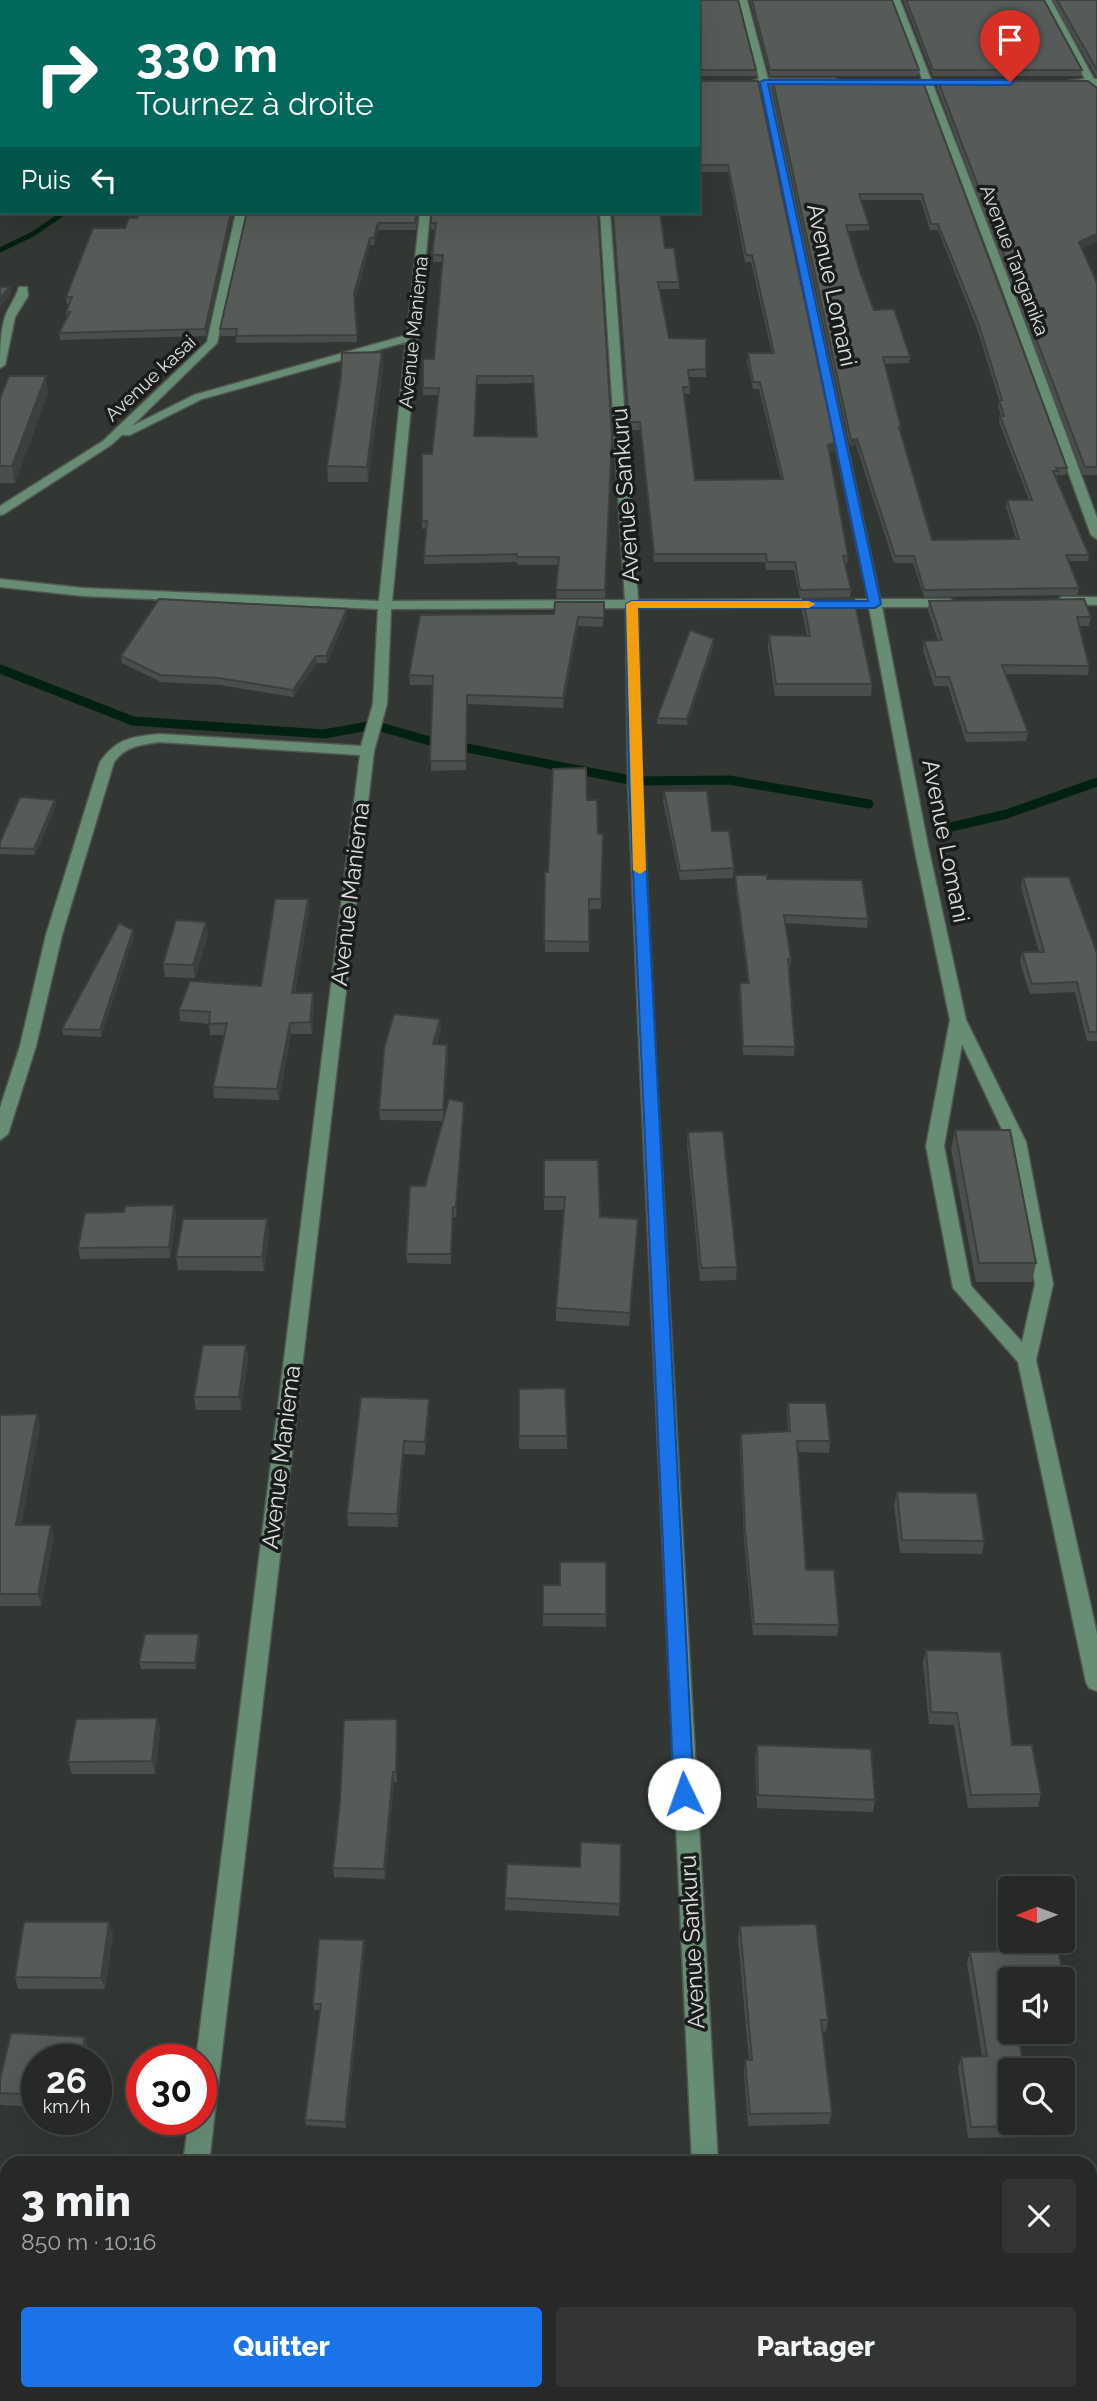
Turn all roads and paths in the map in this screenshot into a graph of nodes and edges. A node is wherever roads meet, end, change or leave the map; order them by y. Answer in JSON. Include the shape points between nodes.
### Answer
{"nodes":[{"id":1,"x":743,"y":0,"type":"edge"},
{"id":2,"x":896,"y":0,"type":"edge"},
{"id":3,"x":1046,"y":0,"type":"edge"},
{"id":4,"x":737,"y":82,"type":"edge"},
{"id":5,"x":764,"y":82,"type":"junction"},
{"id":6,"x":846,"y":82,"type":"edge"},
{"id":7,"x":915,"y":82,"type":"edge"},
{"id":8,"x":929,"y":82,"type":"junction"},
{"id":9,"x":942,"y":82,"type":"edge"},
{"id":10,"x":1051,"y":82,"type":"edge"},
{"id":11,"x":1094,"y":82,"type":"edge"},
{"id":12,"x":1097,"y":93,"type":"edge"},
{"id":13,"x":241,"y":214,"type":"edge"},
{"id":14,"x":425,"y":214,"type":"edge"},
{"id":15,"x":605,"y":214,"type":"edge"},
{"id":16,"x":23,"y":289,"type":"dead end"},
{"id":17,"x":413,"y":337,"type":"junction"},
{"id":18,"x":0,"y":365,"type":"edge"},
{"id":19,"x":107,"y":443,"type":"junction"},
{"id":20,"x":0,"y":511,"type":"edge"},
{"id":21,"x":1097,"y":534,"type":"edge"},
{"id":22,"x":0,"y":583,"type":"edge"},
{"id":23,"x":1097,"y":601,"type":"edge"},
{"id":24,"x":1042,"y":602,"type":"edge"},
{"id":25,"x":958,"y":603,"type":"edge"},
{"id":26,"x":632,"y":604,"type":"junction"},
{"id":27,"x":875,"y":604,"type":"junction"},
{"id":28,"x":384,"y":605,"type":"junction"},
{"id":29,"x":367,"y":751,"type":"junction"},
{"id":30,"x":958,"y":1020,"type":"junction"},
{"id":31,"x":0,"y":1134,"type":"edge"},
{"id":32,"x":1027,"y":1360,"type":"junction"},
{"id":33,"x":1097,"y":1682,"type":"edge"},
{"id":34,"x":197,"y":2156,"type":"edge"},
{"id":35,"x":705,"y":2156,"type":"edge"}],
"edges":[{"from":1,"to":5,"type":"street","name":"Avenue Lomani"},
{"from":2,"to":8,"type":"street","name":"Avenue Tanganika"},
{"from":3,"to":11,"type":"street"},
{"from":4,"to":5,"type":"street"},
{"from":5,"to":6,"type":"street"},
{"from":5,"to":27,"type":"street","name":"Avenue Lomani"},
{"from":7,"to":8,"type":"street"},
{"from":8,"to":9,"type":"street"},
{"from":8,"to":21,"type":"street","name":"Avenue Tanganika"},
{"from":10,"to":11,"type":"street"},
{"from":11,"to":12,"type":"street"},
{"from":13,"to":19,"type":"street","name":"Avenue kasai","via":[[212,343]]},
{"from":14,"to":17,"type":"street","name":"Avenue Maniema"},
{"from":15,"to":26,"type":"street","name":"Avenue Sankuru"},
{"from":16,"to":18,"type":"street","via":[[10,317]]},
{"from":17,"to":19,"type":"street","via":[[198,397]]},
{"from":17,"to":28,"type":"street","name":"Avenue Maniema"},
{"from":19,"to":20,"type":"street","name":"Avenue kasai"},
{"from":22,"to":28,"type":"street","via":[[95,593]]},
{"from":23,"to":24,"type":"street"},
{"from":25,"to":27,"type":"street"},
{"from":26,"to":27,"type":"street"},
{"from":26,"to":28,"type":"street"},
{"from":26,"to":35,"type":"street","name":"Avenue Sankuru","via":[[647,1050]]},
{"from":27,"to":30,"type":"street","name":"Avenue Lomani"},
{"from":28,"to":29,"type":"street","name":"Avenue Maniema","via":[[380,704]]},
{"from":29,"to":31,"type":"street","via":[[159,738],[117,748],[107,762],[75,862],[28,1046]]},
{"from":29,"to":34,"type":"street","name":"Avenue Maniema"},
{"from":30,"to":32,"type":"street","name":"Avenue Lomani","via":[[1017,1142],[1044,1284]]},
{"from":30,"to":32,"type":"street","via":[[935,1146],[962,1288]]},
{"from":32,"to":33,"type":"street","name":"Avenue Lomani"}]}
